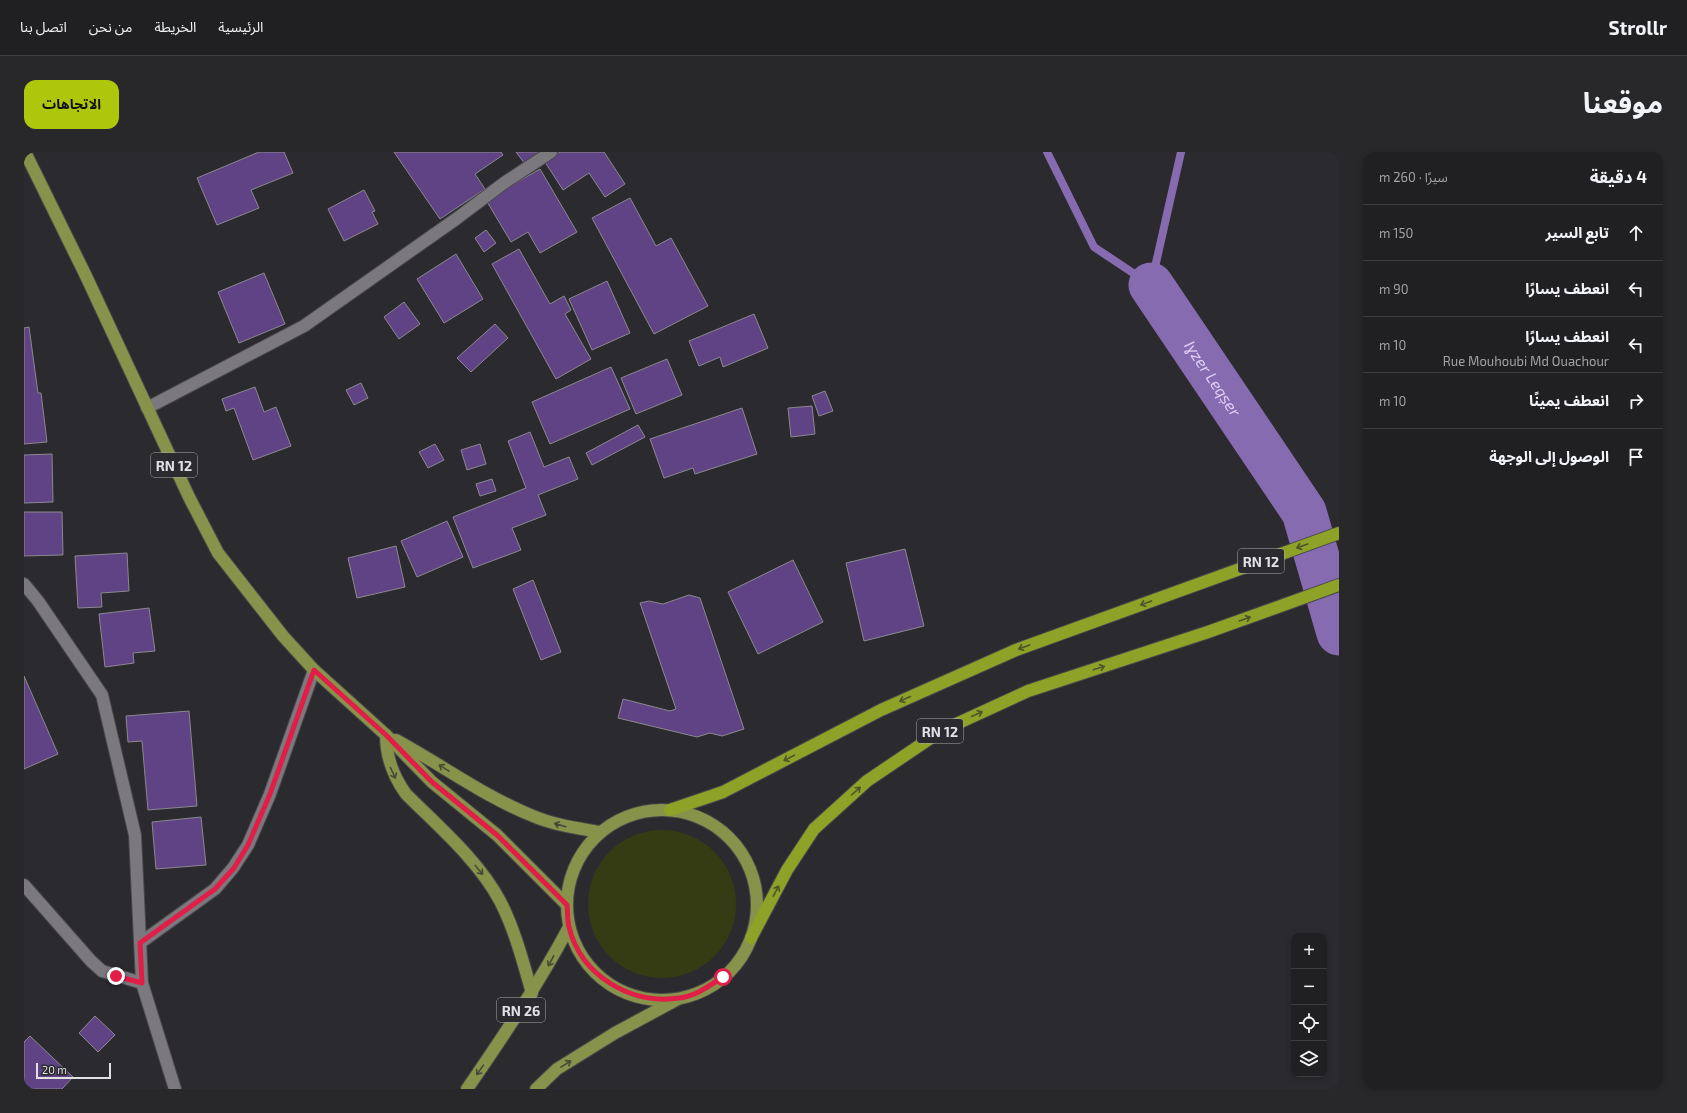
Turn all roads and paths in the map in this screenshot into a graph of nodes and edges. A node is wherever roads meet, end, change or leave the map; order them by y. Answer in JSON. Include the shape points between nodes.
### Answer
{"nodes":[{"id":1,"x":25,"y":152,"type":"edge"},
{"id":2,"x":551,"y":152,"type":"edge"},
{"id":3,"x":148,"y":408,"type":"junction"},
{"id":4,"x":1339,"y":533,"type":"edge"},
{"id":5,"x":24,"y":584,"type":"edge"},
{"id":6,"x":1339,"y":585,"type":"edge"},
{"id":7,"x":314,"y":670,"type":"junction"},
{"id":8,"x":386,"y":735,"type":"junction"},
{"id":9,"x":670,"y":810,"type":"junction"},
{"id":10,"x":599,"y":832,"type":"junction"},
{"id":11,"x":24,"y":885,"type":"edge"},
{"id":12,"x":567,"y":905,"type":"junction"},
{"id":13,"x":569,"y":927,"type":"junction"},
{"id":14,"x":751,"y":938,"type":"junction"},
{"id":15,"x":140,"y":943,"type":"junction"},
{"id":16,"x":142,"y":983,"type":"junction"},
{"id":17,"x":532,"y":993,"type":"junction"},
{"id":18,"x":680,"y":998,"type":"junction"},
{"id":19,"x":175,"y":1089,"type":"edge"},
{"id":20,"x":467,"y":1089,"type":"edge"},
{"id":21,"x":536,"y":1089,"type":"edge"}],
"edges":[{"from":1,"to":3,"type":"main road","number":"RN 12"},
{"from":2,"to":3,"type":"street","via":[[304,326]]},
{"from":3,"to":7,"type":"main road","number":"RN 12","via":[[189,497],[218,552],[282,636]]},
{"from":4,"to":9,"type":"highway","number":"RN 12","one_way":true,"via":[[1016,650],[881,710],[723,792]]},
{"from":5,"to":15,"type":"street","via":[[38,600],[102,695],[135,835]]},
{"from":14,"to":6,"type":"highway","number":"RN 12","one_way":true,"via":[[787,870],[814,829],[867,781],[941,731],[1028,691],[1208,632]]},
{"from":7,"to":8,"type":"main road","number":"RN 12"},
{"from":7,"to":15,"type":"street","via":[[270,794],[248,845],[234,868],[215,889]]},
{"from":10,"to":8,"type":"main road","number":"RN 12","one_way":true,"via":[[566,827],[504,804]]},
{"from":8,"to":12,"type":"main road","number":"RN 12","via":[[432,782],[497,835]]},
{"from":8,"to":17,"type":"main road","one_way":true,"via":[[388,760],[399,784],[468,857],[500,900],[511,924]]},
{"from":9,"to":10,"type":"main road","via":[[647,811],[625,817]]},
{"from":9,"to":14,"type":"main road","via":[[698,817],[717,828],[742,854],[754,881],[757,910]]},
{"from":10,"to":12,"type":"main road","via":[[579,857],[570,878]]},
{"from":11,"to":16,"type":"street","via":[[102,971]]},
{"from":12,"to":13,"type":"main road"},
{"from":13,"to":17,"type":"main road","number":"RN 26","one_way":true},
{"from":13,"to":18,"type":"main road","via":[[580,953],[598,976],[622,991],[651,999]]},
{"from":14,"to":18,"type":"main road","via":[[740,960],[723,977],[703,990]]},
{"from":15,"to":16,"type":"street"},
{"from":16,"to":19,"type":"street"},
{"from":17,"to":20,"type":"main road","number":"RN 26","one_way":true},
{"from":21,"to":18,"type":"main road","one_way":true,"via":[[557,1069]]}]}
